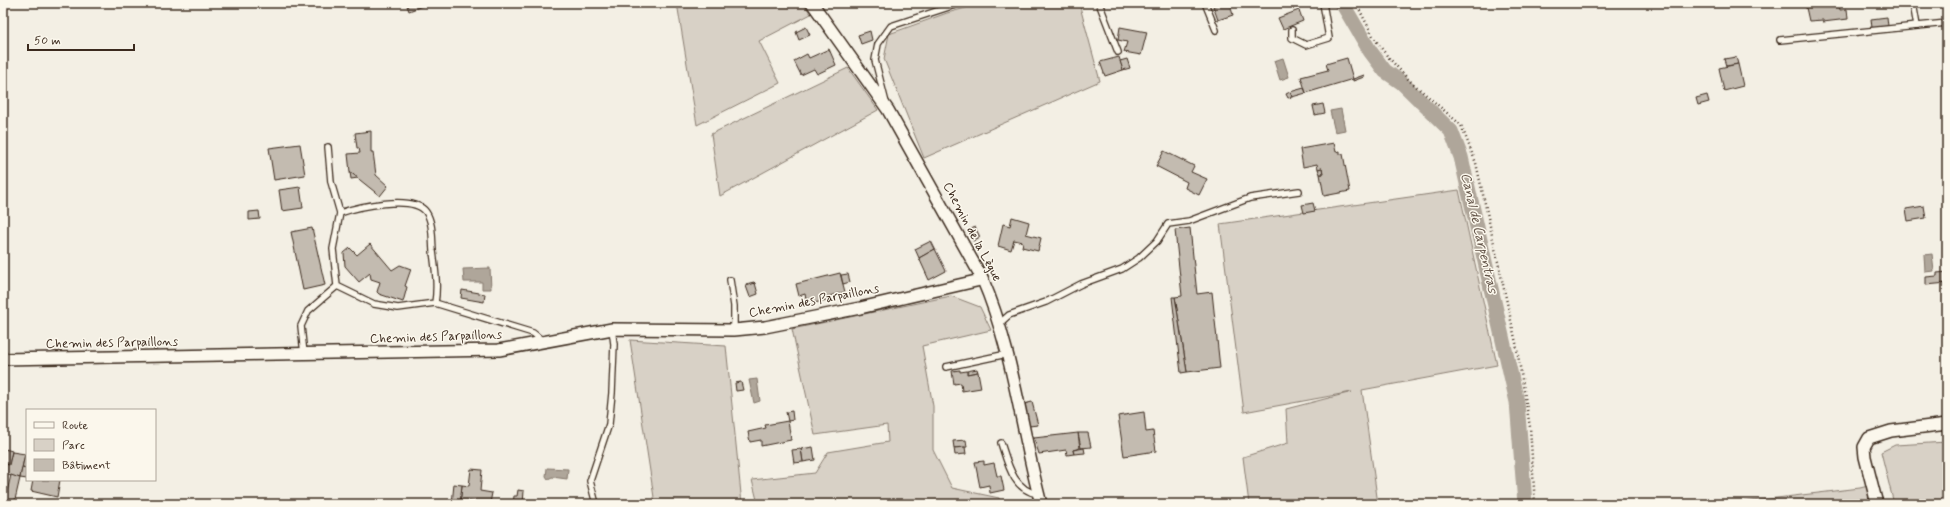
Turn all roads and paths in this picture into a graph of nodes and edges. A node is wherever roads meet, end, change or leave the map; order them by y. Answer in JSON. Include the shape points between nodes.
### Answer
{"nodes":[{"id":1,"x":812,"y":3,"type":"edge"},
{"id":2,"x":961,"y":3,"type":"edge"},
{"id":3,"x":1099,"y":3,"type":"edge"},
{"id":4,"x":1205,"y":3,"type":"edge"},
{"id":5,"x":1323,"y":3,"type":"edge"},
{"id":6,"x":1356,"y":3,"type":"edge"},
{"id":7,"x":1913,"y":3,"type":"edge"},
{"id":8,"x":1947,"y":23,"type":"edge"},
{"id":9,"x":1917,"y":26,"type":"junction"},
{"id":10,"x":1216,"y":30,"type":"dead end"},
{"id":11,"x":1292,"y":30,"type":"dead end"},
{"id":12,"x":1780,"y":40,"type":"dead end"},
{"id":13,"x":1118,"y":52,"type":"dead end"},
{"id":14,"x":888,"y":110,"type":"junction"},
{"id":15,"x":328,"y":148,"type":"dead end"},
{"id":16,"x":1299,"y":190,"type":"dead end"},
{"id":17,"x":340,"y":213,"type":"junction"},
{"id":18,"x":982,"y":278,"type":"junction"},
{"id":19,"x":730,"y":280,"type":"dead end"},
{"id":20,"x":337,"y":286,"type":"junction"},
{"id":21,"x":435,"y":303,"type":"junction"},
{"id":22,"x":999,"y":324,"type":"junction"},
{"id":23,"x":612,"y":329,"type":"junction"},
{"id":24,"x":734,"y":330,"type":"junction"},
{"id":25,"x":544,"y":342,"type":"junction"},
{"id":26,"x":304,"y":354,"type":"junction"},
{"id":27,"x":1006,"y":354,"type":"junction"},
{"id":28,"x":3,"y":359,"type":"edge"},
{"id":29,"x":946,"y":366,"type":"dead end"},
{"id":30,"x":1947,"y":424,"type":"edge"},
{"id":31,"x":1001,"y":443,"type":"dead end"},
{"id":32,"x":1039,"y":499,"type":"edge"},
{"id":33,"x":596,"y":504,"type":"edge"},
{"id":34,"x":1535,"y":504,"type":"edge"},
{"id":35,"x":1877,"y":504,"type":"edge"}],
"edges":[{"from":1,"to":14,"type":"street","name":"Chemin de la Lègue"},
{"from":2,"to":14,"type":"lane","via":[[891,26],[878,44],[876,60]]},
{"from":3,"to":13,"type":"lane"},
{"from":4,"to":10,"type":"lane"},
{"from":5,"to":11,"type":"lane","via":[[1329,38],[1306,45],[1292,38]]},
{"from":6,"to":34,"type":"path","via":[[1374,38],[1388,57],[1410,81],[1461,125],[1476,163],[1516,343],[1530,427]]},
{"from":7,"to":9,"type":"lane"},
{"from":8,"to":9,"type":"lane"},
{"from":9,"to":12,"type":"lane"},
{"from":14,"to":18,"type":"street","name":"Chemin de la Lègue"},
{"from":15,"to":17,"type":"lane","via":[[331,182]]},
{"from":16,"to":22,"type":"lane","via":[[1250,198],[1189,221],[1168,224],[1157,241],[1139,258],[1122,269],[1009,315]]},
{"from":17,"to":20,"type":"lane","via":[[333,249]]},
{"from":17,"to":21,"type":"lane","via":[[354,208],[392,203],[415,204],[425,210],[430,222],[438,289]]},
{"from":18,"to":22,"type":"street","name":"Chemin de la Lègue"},
{"from":18,"to":24,"type":"street","name":"Chemin des Parpaillons","via":[[860,308],[765,327]]},
{"from":19,"to":24,"type":"lane"},
{"from":20,"to":21,"type":"lane","via":[[374,304],[398,308]]},
{"from":20,"to":26,"type":"lane","via":[[308,311],[301,326]]},
{"from":21,"to":25,"type":"lane","via":[[533,333]]},
{"from":22,"to":27,"type":"street","name":"Chemin de la Lègue"},
{"from":23,"to":24,"type":"street","name":"Chemin des Parpaillons"},
{"from":23,"to":25,"type":"street","name":"Chemin des Parpaillons"},
{"from":23,"to":33,"type":"lane","via":[[613,386],[609,424],[590,481]]},
{"from":25,"to":26,"type":"street","name":"Chemin des Parpaillons","via":[[499,350]]},
{"from":26,"to":28,"type":"street","name":"Chemin des Parpaillons"},
{"from":27,"to":29,"type":"lane"},
{"from":27,"to":32,"type":"street","name":"Chemin de la Lègue"},
{"from":30,"to":35,"type":"street","via":[[1891,431],[1869,438],[1864,447],[1865,457]]},
{"from":31,"to":32,"type":"lane","via":[[1011,472],[1021,487]]}]}
